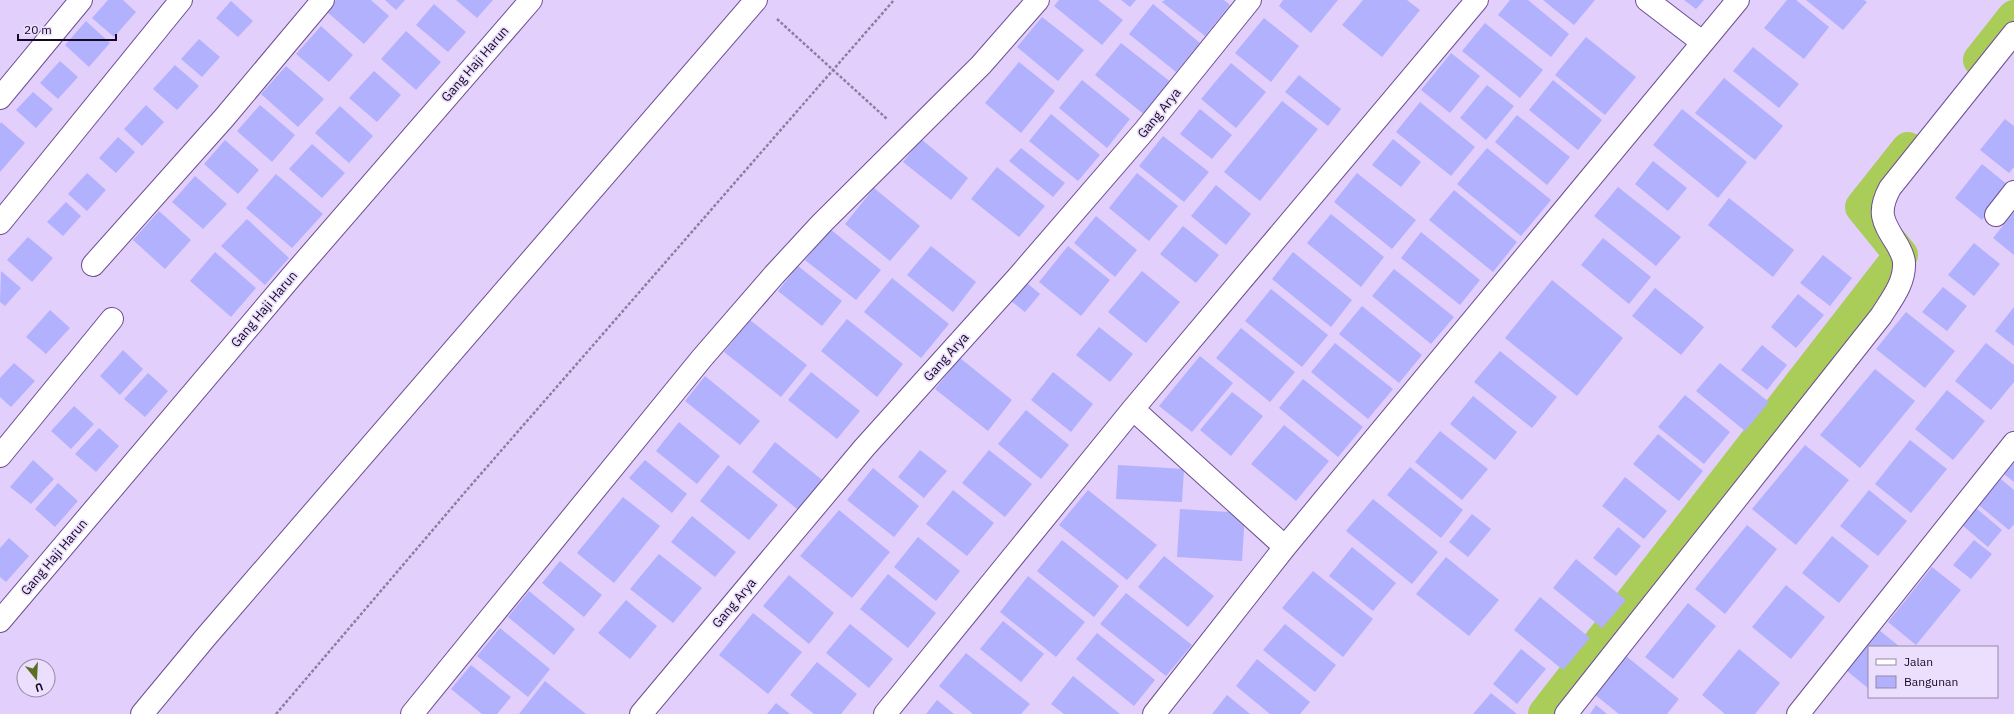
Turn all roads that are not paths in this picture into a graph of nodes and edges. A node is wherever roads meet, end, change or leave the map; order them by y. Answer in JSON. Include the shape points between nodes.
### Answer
{"nodes":[{"id":1,"x":81,"y":0,"type":"edge"},
{"id":2,"x":181,"y":0,"type":"edge"},
{"id":3,"x":323,"y":0,"type":"edge"},
{"id":4,"x":531,"y":0,"type":"edge"},
{"id":5,"x":756,"y":0,"type":"edge"},
{"id":6,"x":1038,"y":0,"type":"edge"},
{"id":7,"x":1250,"y":0,"type":"edge"},
{"id":8,"x":1477,"y":0,"type":"edge"},
{"id":9,"x":1647,"y":0,"type":"edge"},
{"id":10,"x":1738,"y":0,"type":"edge"},
{"id":11,"x":2014,"y":32,"type":"edge"},
{"id":12,"x":1702,"y":42,"type":"junction"},
{"id":13,"x":0,"y":98,"type":"edge"},
{"id":14,"x":2014,"y":192,"type":"edge"},
{"id":15,"x":1996,"y":215,"type":"dead end"},
{"id":16,"x":0,"y":223,"type":"edge"},
{"id":17,"x":93,"y":265,"type":"dead end"},
{"id":18,"x":112,"y":319,"type":"dead end"},
{"id":19,"x":1133,"y":409,"type":"junction"},
{"id":20,"x":2014,"y":443,"type":"edge"},
{"id":21,"x":0,"y":456,"type":"edge"},
{"id":22,"x":1285,"y":547,"type":"junction"},
{"id":23,"x":0,"y":621,"type":"edge"},
{"id":24,"x":142,"y":714,"type":"edge"},
{"id":25,"x":412,"y":714,"type":"edge"},
{"id":26,"x":641,"y":714,"type":"edge"},
{"id":27,"x":885,"y":714,"type":"edge"},
{"id":28,"x":1154,"y":714,"type":"edge"},
{"id":29,"x":1566,"y":714,"type":"edge"},
{"id":30,"x":1798,"y":714,"type":"edge"}],
"edges":[{"from":1,"to":13,"type":"street"},
{"from":2,"to":16,"type":"street"},
{"from":3,"to":17,"type":"street","via":[[224,118]]},
{"from":4,"to":23,"type":"street","name":"Gang Haji Harun","via":[[292,276]]},
{"from":5,"to":24,"type":"street","via":[[215,626]]},
{"from":6,"to":25,"type":"street","via":[[981,66],[817,229],[702,358]]},
{"from":7,"to":26,"type":"street","name":"Gang Arya","via":[[1145,130],[1018,277],[864,448]]},
{"from":8,"to":19,"type":"street"},
{"from":9,"to":12,"type":"street"},
{"from":10,"to":12,"type":"street"},
{"from":11,"to":29,"type":"street","via":[[1885,196],[1882,214],[1904,263],[1902,279],[1881,316]]},
{"from":12,"to":22,"type":"street"},
{"from":14,"to":15,"type":"street"},
{"from":18,"to":21,"type":"street"},
{"from":19,"to":22,"type":"street"},
{"from":19,"to":27,"type":"street"},
{"from":20,"to":30,"type":"street"},
{"from":22,"to":28,"type":"street"}]}
